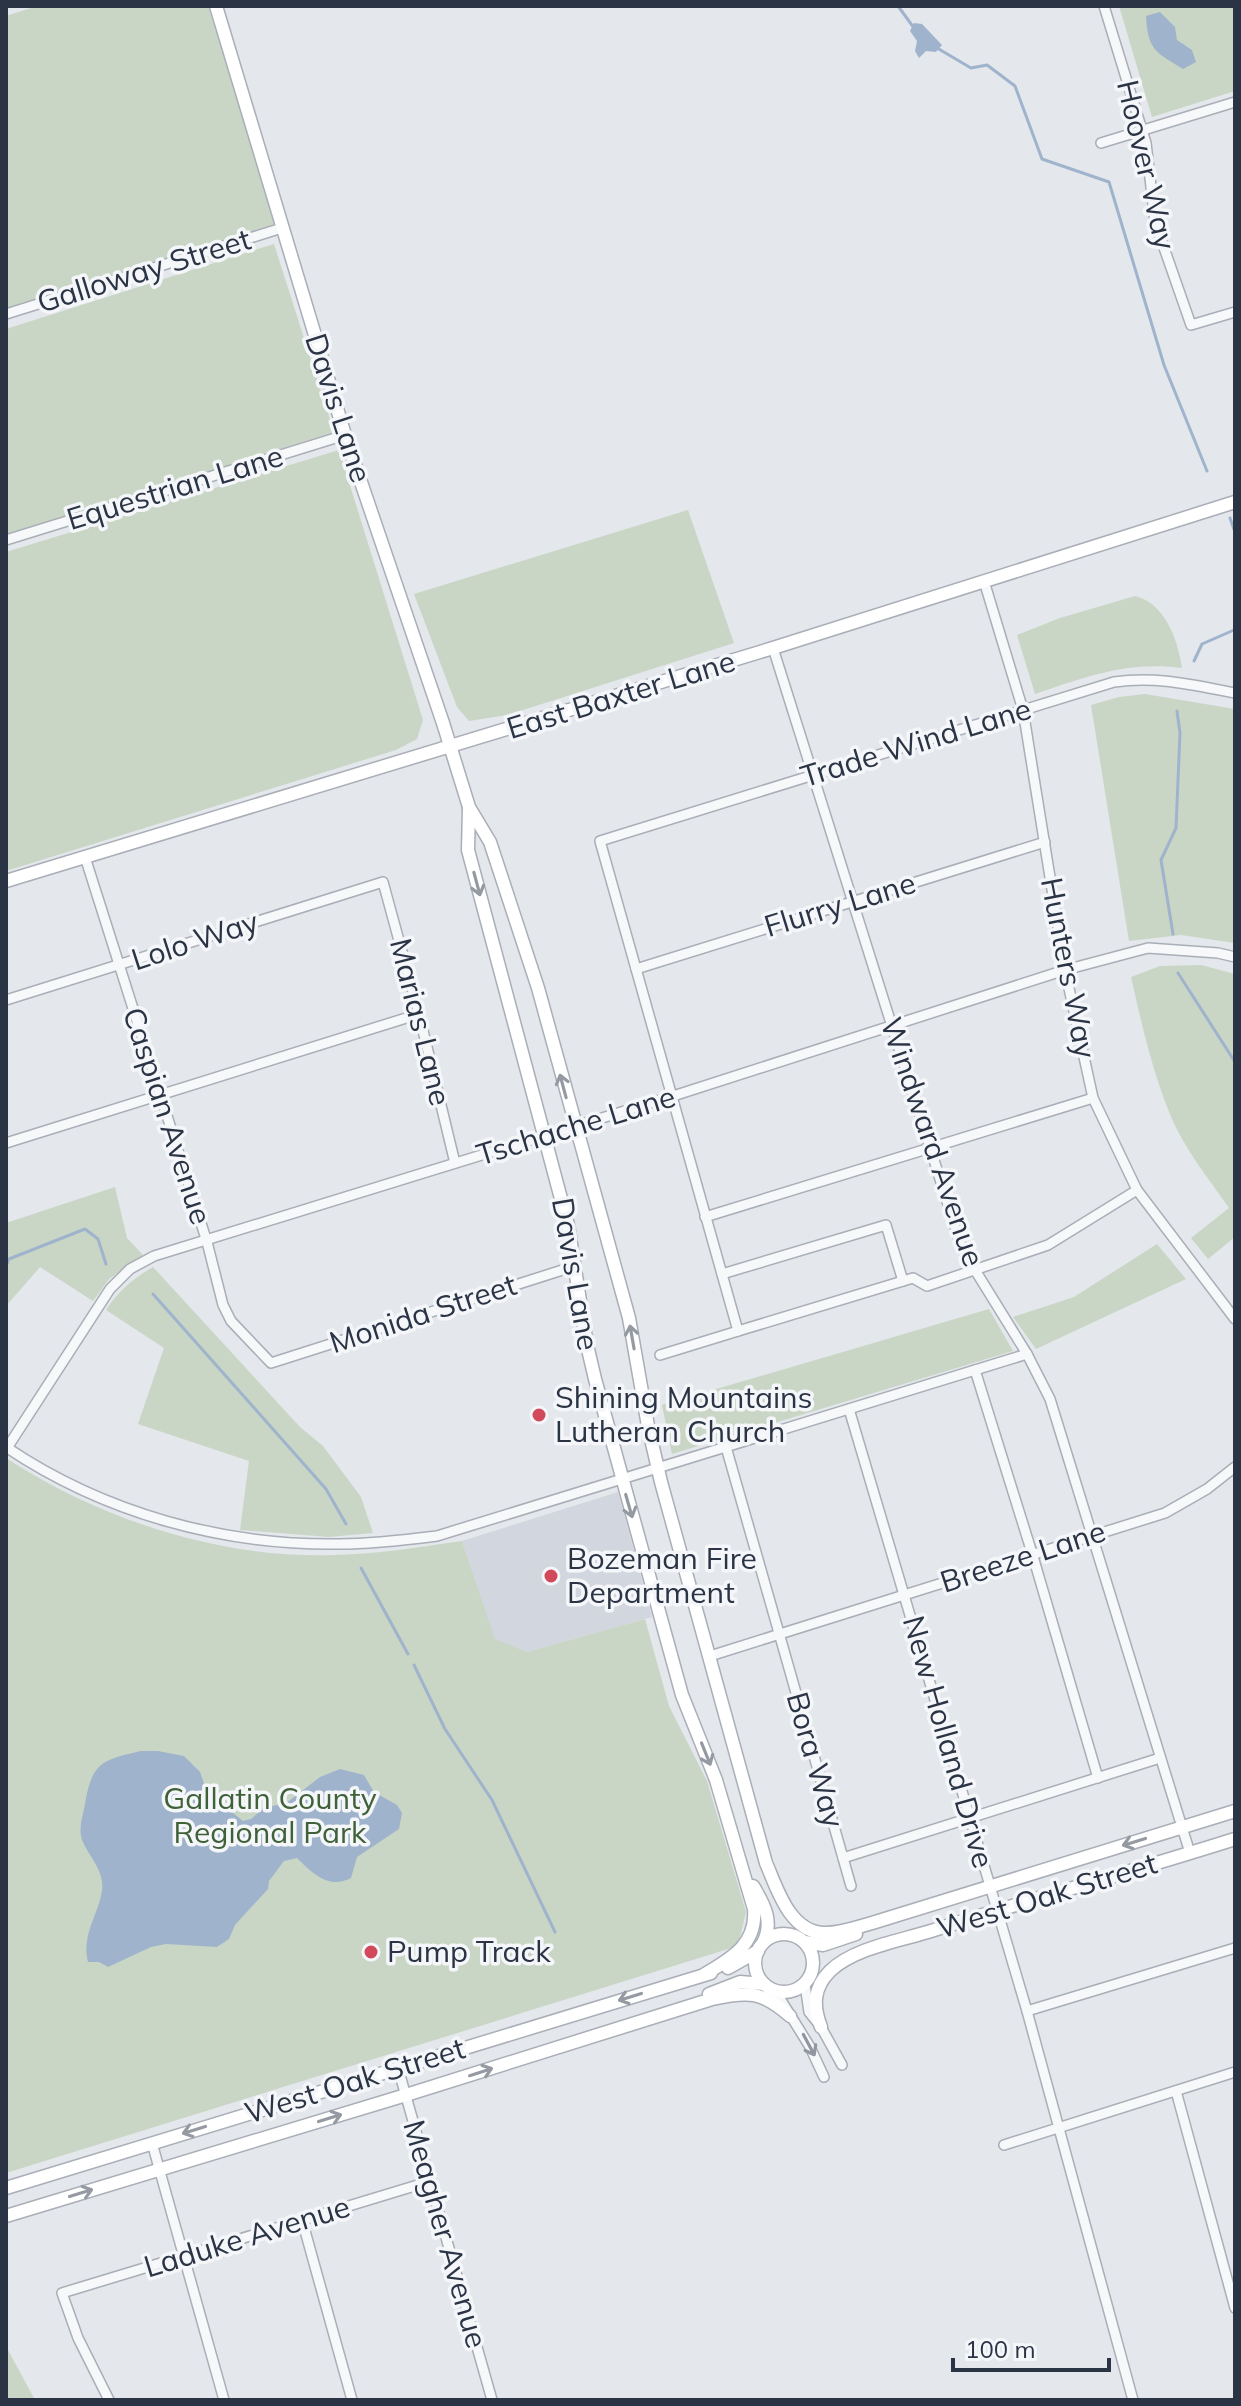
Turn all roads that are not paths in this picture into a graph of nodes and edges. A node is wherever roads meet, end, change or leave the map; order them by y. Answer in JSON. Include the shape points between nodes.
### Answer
{"nodes":[{"id":1,"x":216,"y":6,"type":"edge"},
{"id":2,"x":1104,"y":6,"type":"edge"},
{"id":3,"x":1235,"y":102,"type":"edge"},
{"id":4,"x":1142,"y":130,"type":"junction"},
{"id":5,"x":1101,"y":143,"type":"dead end"},
{"id":6,"x":282,"y":228,"type":"junction"},
{"id":7,"x":1235,"y":312,"type":"edge"},
{"id":8,"x":6,"y":314,"type":"edge"},
{"id":9,"x":345,"y":435,"type":"junction"},
{"id":10,"x":1235,"y":502,"type":"edge"},
{"id":11,"x":6,"y":540,"type":"edge"},
{"id":12,"x":984,"y":581,"type":"junction"},
{"id":13,"x":773,"y":648,"type":"junction"},
{"id":14,"x":1235,"y":693,"type":"edge"},
{"id":15,"x":1023,"y":710,"type":"junction"},
{"id":16,"x":451,"y":747,"type":"junction"},
{"id":17,"x":812,"y":775,"type":"junction"},
{"id":18,"x":469,"y":807,"type":"junction"},
{"id":19,"x":1045,"y":842,"type":"junction"},
{"id":20,"x":85,"y":857,"type":"junction"},
{"id":21,"x":6,"y":881,"type":"edge"},
{"id":22,"x":383,"y":882,"type":"joint"},
{"id":23,"x":852,"y":902,"type":"junction"},
{"id":24,"x":1235,"y":957,"type":"edge"},
{"id":25,"x":119,"y":965,"type":"junction"},
{"id":26,"x":636,"y":969,"type":"junction"},
{"id":27,"x":1065,"y":970,"type":"junction"},
{"id":28,"x":6,"y":1000,"type":"edge"},
{"id":29,"x":419,"y":1014,"type":"junction"},
{"id":30,"x":890,"y":1026,"type":"junction"},
{"id":31,"x":159,"y":1094,"type":"junction"},
{"id":32,"x":670,"y":1097,"type":"junction"},
{"id":33,"x":1093,"y":1098,"type":"junction"},
{"id":34,"x":574,"y":1127,"type":"junction"},
{"id":35,"x":545,"y":1136,"type":"junction"},
{"id":36,"x":6,"y":1143,"type":"edge"},
{"id":37,"x":931,"y":1148,"type":"junction"},
{"id":38,"x":455,"y":1163,"type":"junction"},
{"id":39,"x":1137,"y":1190,"type":"junction"},
{"id":40,"x":705,"y":1217,"type":"junction"},
{"id":41,"x":207,"y":1242,"type":"junction"},
{"id":42,"x":575,"y":1266,"type":"junction"},
{"id":43,"x":974,"y":1270,"type":"junction"},
{"id":44,"x":722,"y":1274,"type":"junction"},
{"id":45,"x":903,"y":1281,"type":"junction"},
{"id":46,"x":1235,"y":1319,"type":"edge"},
{"id":47,"x":738,"y":1331,"type":"junction"},
{"id":48,"x":1027,"y":1354,"type":"junction"},
{"id":49,"x":660,"y":1355,"type":"dead end"},
{"id":50,"x":271,"y":1363,"type":"joint"},
{"id":51,"x":975,"y":1370,"type":"junction"},
{"id":52,"x":849,"y":1409,"type":"junction"},
{"id":53,"x":726,"y":1447,"type":"junction"},
{"id":54,"x":7,"y":1448,"type":"edge"},
{"id":55,"x":1235,"y":1467,"type":"edge"},
{"id":56,"x":658,"y":1468,"type":"junction"},
{"id":57,"x":622,"y":1479,"type":"junction"},
{"id":58,"x":1092,"y":1534,"type":"junction"},
{"id":59,"x":1032,"y":1553,"type":"junction"},
{"id":60,"x":905,"y":1594,"type":"junction"},
{"id":61,"x":779,"y":1634,"type":"junction"},
{"id":62,"x":710,"y":1656,"type":"junction"},
{"id":63,"x":1160,"y":1758,"type":"junction"},
{"id":64,"x":1098,"y":1778,"type":"junction"},
{"id":65,"x":1235,"y":1811,"type":"edge"},
{"id":66,"x":969,"y":1818,"type":"junction"},
{"id":67,"x":1181,"y":1828,"type":"junction"},
{"id":68,"x":1235,"y":1839,"type":"edge"},
{"id":69,"x":1190,"y":1853,"type":"junction"},
{"id":70,"x":843,"y":1858,"type":"junction"},
{"id":71,"x":766,"y":1863,"type":"junction"},
{"id":72,"x":745,"y":1873,"type":"junction"},
{"id":73,"x":851,"y":1886,"type":"dead end"},
{"id":74,"x":990,"y":1886,"type":"junction"},
{"id":75,"x":997,"y":1910,"type":"junction"},
{"id":76,"x":872,"y":1923,"type":"junction"},
{"id":77,"x":801,"y":1940,"type":"junction"},
{"id":78,"x":760,"y":1947,"type":"junction"},
{"id":79,"x":1235,"y":1948,"type":"edge"},
{"id":80,"x":860,"y":1954,"type":"junction"},
{"id":81,"x":705,"y":1974,"type":"junction"},
{"id":82,"x":808,"y":1980,"type":"junction"},
{"id":83,"x":764,"y":1984,"type":"junction"},
{"id":84,"x":776,"y":1992,"type":"junction"},
{"id":85,"x":681,"y":2008,"type":"junction"},
{"id":86,"x":1027,"y":2011,"type":"junction"},
{"id":87,"x":790,"y":2016,"type":"junction"},
{"id":88,"x":821,"y":2027,"type":"junction"},
{"id":89,"x":842,"y":2065,"type":"dead end"},
{"id":90,"x":398,"y":2068,"type":"junction"},
{"id":91,"x":1235,"y":2072,"type":"edge"},
{"id":92,"x":824,"y":2077,"type":"dead end"},
{"id":93,"x":1176,"y":2091,"type":"junction"},
{"id":94,"x":406,"y":2095,"type":"junction"},
{"id":95,"x":1058,"y":2128,"type":"junction"},
{"id":96,"x":152,"y":2143,"type":"junction"},
{"id":97,"x":1004,"y":2145,"type":"dead end"},
{"id":98,"x":159,"y":2169,"type":"junction"},
{"id":99,"x":431,"y":2181,"type":"junction"},
{"id":100,"x":6,"y":2188,"type":"edge"},
{"id":101,"x":6,"y":2216,"type":"edge"},
{"id":102,"x":302,"y":2220,"type":"junction"},
{"id":103,"x":183,"y":2256,"type":"junction"},
{"id":104,"x":1235,"y":2308,"type":"edge"},
{"id":105,"x":109,"y":2400,"type":"edge"},
{"id":106,"x":224,"y":2400,"type":"edge"},
{"id":107,"x":352,"y":2400,"type":"edge"},
{"id":108,"x":492,"y":2400,"type":"edge"},
{"id":109,"x":1133,"y":2400,"type":"edge"}],
"edges":[{"from":1,"to":6,"type":"main road","name":"Davis Lane"},
{"from":2,"to":4,"type":"street","name":"Hoover Way"},
{"from":3,"to":4,"type":"street"},
{"from":4,"to":5,"type":"street"},
{"from":4,"to":7,"type":"street","name":"Hoover Way","via":[[1155,222],[1191,325]]},
{"from":6,"to":8,"type":"street","name":"Galloway Street"},
{"from":6,"to":9,"type":"main road","name":"Davis Lane"},
{"from":9,"to":11,"type":"street","name":"Equestrian Lane"},
{"from":9,"to":16,"type":"main road","name":"Davis Lane"},
{"from":10,"to":12,"type":"main road","name":"East Baxter Lane"},
{"from":12,"to":13,"type":"main road","name":"East Baxter Lane"},
{"from":12,"to":15,"type":"street","name":"Hunters Way"},
{"from":13,"to":16,"type":"main road","name":"East Baxter Lane"},
{"from":13,"to":17,"type":"street","name":"Windward Avenue"},
{"from":14,"to":15,"type":"street","name":"Trade Wind Lane","via":[[1143,678]]},
{"from":15,"to":17,"type":"street","name":"Trade Wind Lane"},
{"from":15,"to":19,"type":"street","name":"Hunters Way"},
{"from":16,"to":18,"type":"main road","name":"Davis Lane"},
{"from":16,"to":20,"type":"main road","name":"East Baxter Lane"},
{"from":17,"to":23,"type":"street","name":"Windward Avenue"},
{"from":17,"to":26,"type":"street","name":"Trade Wind Lane","via":[[600,841]]},
{"from":34,"to":18,"type":"main road","name":"Davis Lane","one_way":true,"via":[[538,988],[490,842]]},
{"from":18,"to":35,"type":"main road","name":"Davis Lane","one_way":true,"via":[[468,850]]},
{"from":19,"to":23,"type":"street","name":"Flurry Lane"},
{"from":19,"to":27,"type":"street","name":"Hunters Way"},
{"from":20,"to":21,"type":"main road","name":"East Baxter Lane"},
{"from":20,"to":25,"type":"street","name":"Caspian Avenue"},
{"from":22,"to":25,"type":"street","name":"Lolo Way"},
{"from":22,"to":29,"type":"street","name":"Marias Lane"},
{"from":23,"to":26,"type":"street","name":"Flurry Lane"},
{"from":23,"to":30,"type":"street","name":"Windward Avenue"},
{"from":24,"to":27,"type":"street","name":"Tschache Lane","via":[[1148,948]]},
{"from":25,"to":28,"type":"street","name":"Lolo Way"},
{"from":25,"to":31,"type":"street","name":"Caspian Avenue"},
{"from":26,"to":32,"type":"street"},
{"from":27,"to":30,"type":"street","name":"Tschache Lane"},
{"from":27,"to":33,"type":"street","name":"Hunters Way"},
{"from":29,"to":31,"type":"street"},
{"from":29,"to":38,"type":"street","name":"Marias Lane"},
{"from":30,"to":32,"type":"street","name":"Tschache Lane"},
{"from":30,"to":37,"type":"street","name":"Windward Avenue"},
{"from":31,"to":36,"type":"street"},
{"from":31,"to":41,"type":"street","name":"Caspian Avenue"},
{"from":32,"to":34,"type":"street","name":"Tschache Lane"},
{"from":32,"to":40,"type":"street"},
{"from":33,"to":37,"type":"street"},
{"from":33,"to":39,"type":"street","name":"Hunters Way"},
{"from":34,"to":35,"type":"street","name":"Tschache Lane"},
{"from":56,"to":34,"type":"main road","name":"Davis Lane","one_way":true,"via":[[629,1318]]},
{"from":35,"to":38,"type":"street","name":"Tschache Lane"},
{"from":35,"to":42,"type":"main road","name":"Davis Lane"},
{"from":37,"to":40,"type":"street"},
{"from":37,"to":43,"type":"street","name":"Windward Avenue","via":[[962,1249]]},
{"from":38,"to":41,"type":"street","name":"Tschache Lane"},
{"from":39,"to":43,"type":"street","via":[[1048,1245]]},
{"from":39,"to":46,"type":"street","name":"Hunters Way"},
{"from":40,"to":44,"type":"street"},
{"from":41,"to":50,"type":"street","name":"Caspian Avenue","via":[[231,1321]]},
{"from":41,"to":54,"type":"street","name":"Tschache Lane","via":[[154,1256],[110,1289]]},
{"from":42,"to":50,"type":"street","name":"Monida Street"},
{"from":42,"to":57,"type":"main road","name":"Davis Lane","via":[[587,1345]]},
{"from":43,"to":45,"type":"street","via":[[927,1286],[913,1278]]},
{"from":43,"to":48,"type":"street","name":"Windward Avenue"},
{"from":44,"to":45,"type":"street","via":[[886,1225]]},
{"from":44,"to":47,"type":"street"},
{"from":45,"to":47,"type":"street"},
{"from":47,"to":49,"type":"street"},
{"from":48,"to":51,"type":"street"},
{"from":48,"to":58,"type":"street","name":"Windward Avenue","via":[[1050,1399]]},
{"from":51,"to":52,"type":"street"},
{"from":51,"to":59,"type":"street"},
{"from":52,"to":53,"type":"street"},
{"from":52,"to":60,"type":"street","name":"New Holland Drive"},
{"from":53,"to":56,"type":"street"},
{"from":53,"to":61,"type":"street","name":"Bora Way"},
{"from":54,"to":57,"type":"street","via":[[94,1497],[159,1519],[258,1539],[342,1544],[437,1536]]},
{"from":55,"to":58,"type":"street","name":"Breeze Lane","via":[[1165,1513]]},
{"from":56,"to":57,"type":"street"},
{"from":56,"to":62,"type":"main road","name":"Davis Lane"},
{"from":57,"to":72,"type":"main road","name":"Davis Lane","one_way":true,"via":[[682,1695]]},
{"from":58,"to":59,"type":"street","name":"Breeze Lane"},
{"from":58,"to":63,"type":"street","name":"Windward Avenue"},
{"from":59,"to":60,"type":"street","name":"Breeze Lane"},
{"from":59,"to":64,"type":"street"},
{"from":60,"to":61,"type":"street","name":"Breeze Lane"},
{"from":60,"to":66,"type":"street","name":"New Holland Drive"},
{"from":61,"to":62,"type":"street","name":"Breeze Lane"},
{"from":61,"to":70,"type":"street","name":"Bora Way"},
{"from":62,"to":71,"type":"main road","name":"Davis Lane"},
{"from":63,"to":64,"type":"street"},
{"from":63,"to":67,"type":"street","name":"Windward Avenue"},
{"from":64,"to":66,"type":"street"},
{"from":65,"to":67,"type":"main road","name":"West Oak Street"},
{"from":66,"to":70,"type":"street"},
{"from":66,"to":74,"type":"street","name":"New Holland Drive"},
{"from":67,"to":69,"type":"street","name":"Windward Avenue"},
{"from":67,"to":74,"type":"main road","name":"West Oak Street","one_way":true},
{"from":68,"to":69,"type":"main road","name":"West Oak Street"},
{"from":69,"to":75,"type":"main road","name":"West Oak Street"},
{"from":70,"to":73,"type":"street","name":"Bora Way"},
{"from":71,"to":76,"type":"main road","via":[[787,1908],[804,1926],[824,1933]]},
{"from":71,"to":77,"type":"main road","via":[[781,1911]]},
{"from":72,"to":78,"type":"main road","via":[[767,1916],[768,1934]]},
{"from":72,"to":81,"type":"main road","via":[[755,1913],[749,1940]]},
{"from":74,"to":75,"type":"street","name":"New Holland Drive"},
{"from":74,"to":76,"type":"main road","name":"West Oak Street"},
{"from":75,"to":80,"type":"main road","name":"West Oak Street"},
{"from":75,"to":86,"type":"street","name":"New Holland Drive"},
{"from":76,"to":77,"type":"main road","via":[[823,1945]]},
{"from":77,"to":78,"type":"main road","via":[[779,1935]]},
{"from":77,"to":82,"type":"main road","via":[[813,1958]]},
{"from":78,"to":81,"type":"main road","via":[[724,1970]]},
{"from":78,"to":83,"type":"main road","via":[[756,1971]]},
{"from":79,"to":86,"type":"street"},
{"from":80,"to":82,"type":"main road","via":[[829,1961]]},
{"from":80,"to":88,"type":"main road","via":[[822,1980],[815,2001]]},
{"from":81,"to":90,"type":"main road","name":"West Oak Street","one_way":true},
{"from":82,"to":84,"type":"main road","via":[[797,1990]]},
{"from":82,"to":88,"type":"street","via":[[809,2012]]},
{"from":83,"to":84,"type":"main road"},
{"from":83,"to":85,"type":"main road","via":[[740,1982]]},
{"from":84,"to":87,"type":"street"},
{"from":85,"to":87,"type":"main road","via":[[746,1993],[768,1998]]},
{"from":94,"to":85,"type":"main road","name":"West Oak Street","one_way":true},
{"from":86,"to":95,"type":"street","name":"New Holland Drive"},
{"from":87,"to":92,"type":"street","one_way":true},
{"from":88,"to":89,"type":"street"},
{"from":90,"to":94,"type":"street","name":"Meagher Avenue"},
{"from":90,"to":96,"type":"main road","name":"West Oak Street","one_way":true},
{"from":91,"to":93,"type":"street"},
{"from":93,"to":95,"type":"street"},
{"from":93,"to":104,"type":"street"},
{"from":98,"to":94,"type":"main road","name":"West Oak Street","one_way":true},
{"from":94,"to":99,"type":"street","name":"Meagher Avenue"},
{"from":95,"to":97,"type":"street"},
{"from":95,"to":109,"type":"street","name":"New Holland Drive"},
{"from":96,"to":98,"type":"street"},
{"from":96,"to":100,"type":"main road","name":"West Oak Street"},
{"from":101,"to":98,"type":"main road","name":"West Oak Street","one_way":true},
{"from":98,"to":103,"type":"street"},
{"from":99,"to":102,"type":"street","name":"Laduke Avenue"},
{"from":99,"to":108,"type":"street","name":"Meagher Avenue"},
{"from":102,"to":103,"type":"street","name":"Laduke Avenue"},
{"from":102,"to":107,"type":"street"},
{"from":103,"to":105,"type":"street","name":"Laduke Avenue","via":[[62,2293]]},
{"from":103,"to":106,"type":"street"}]}
